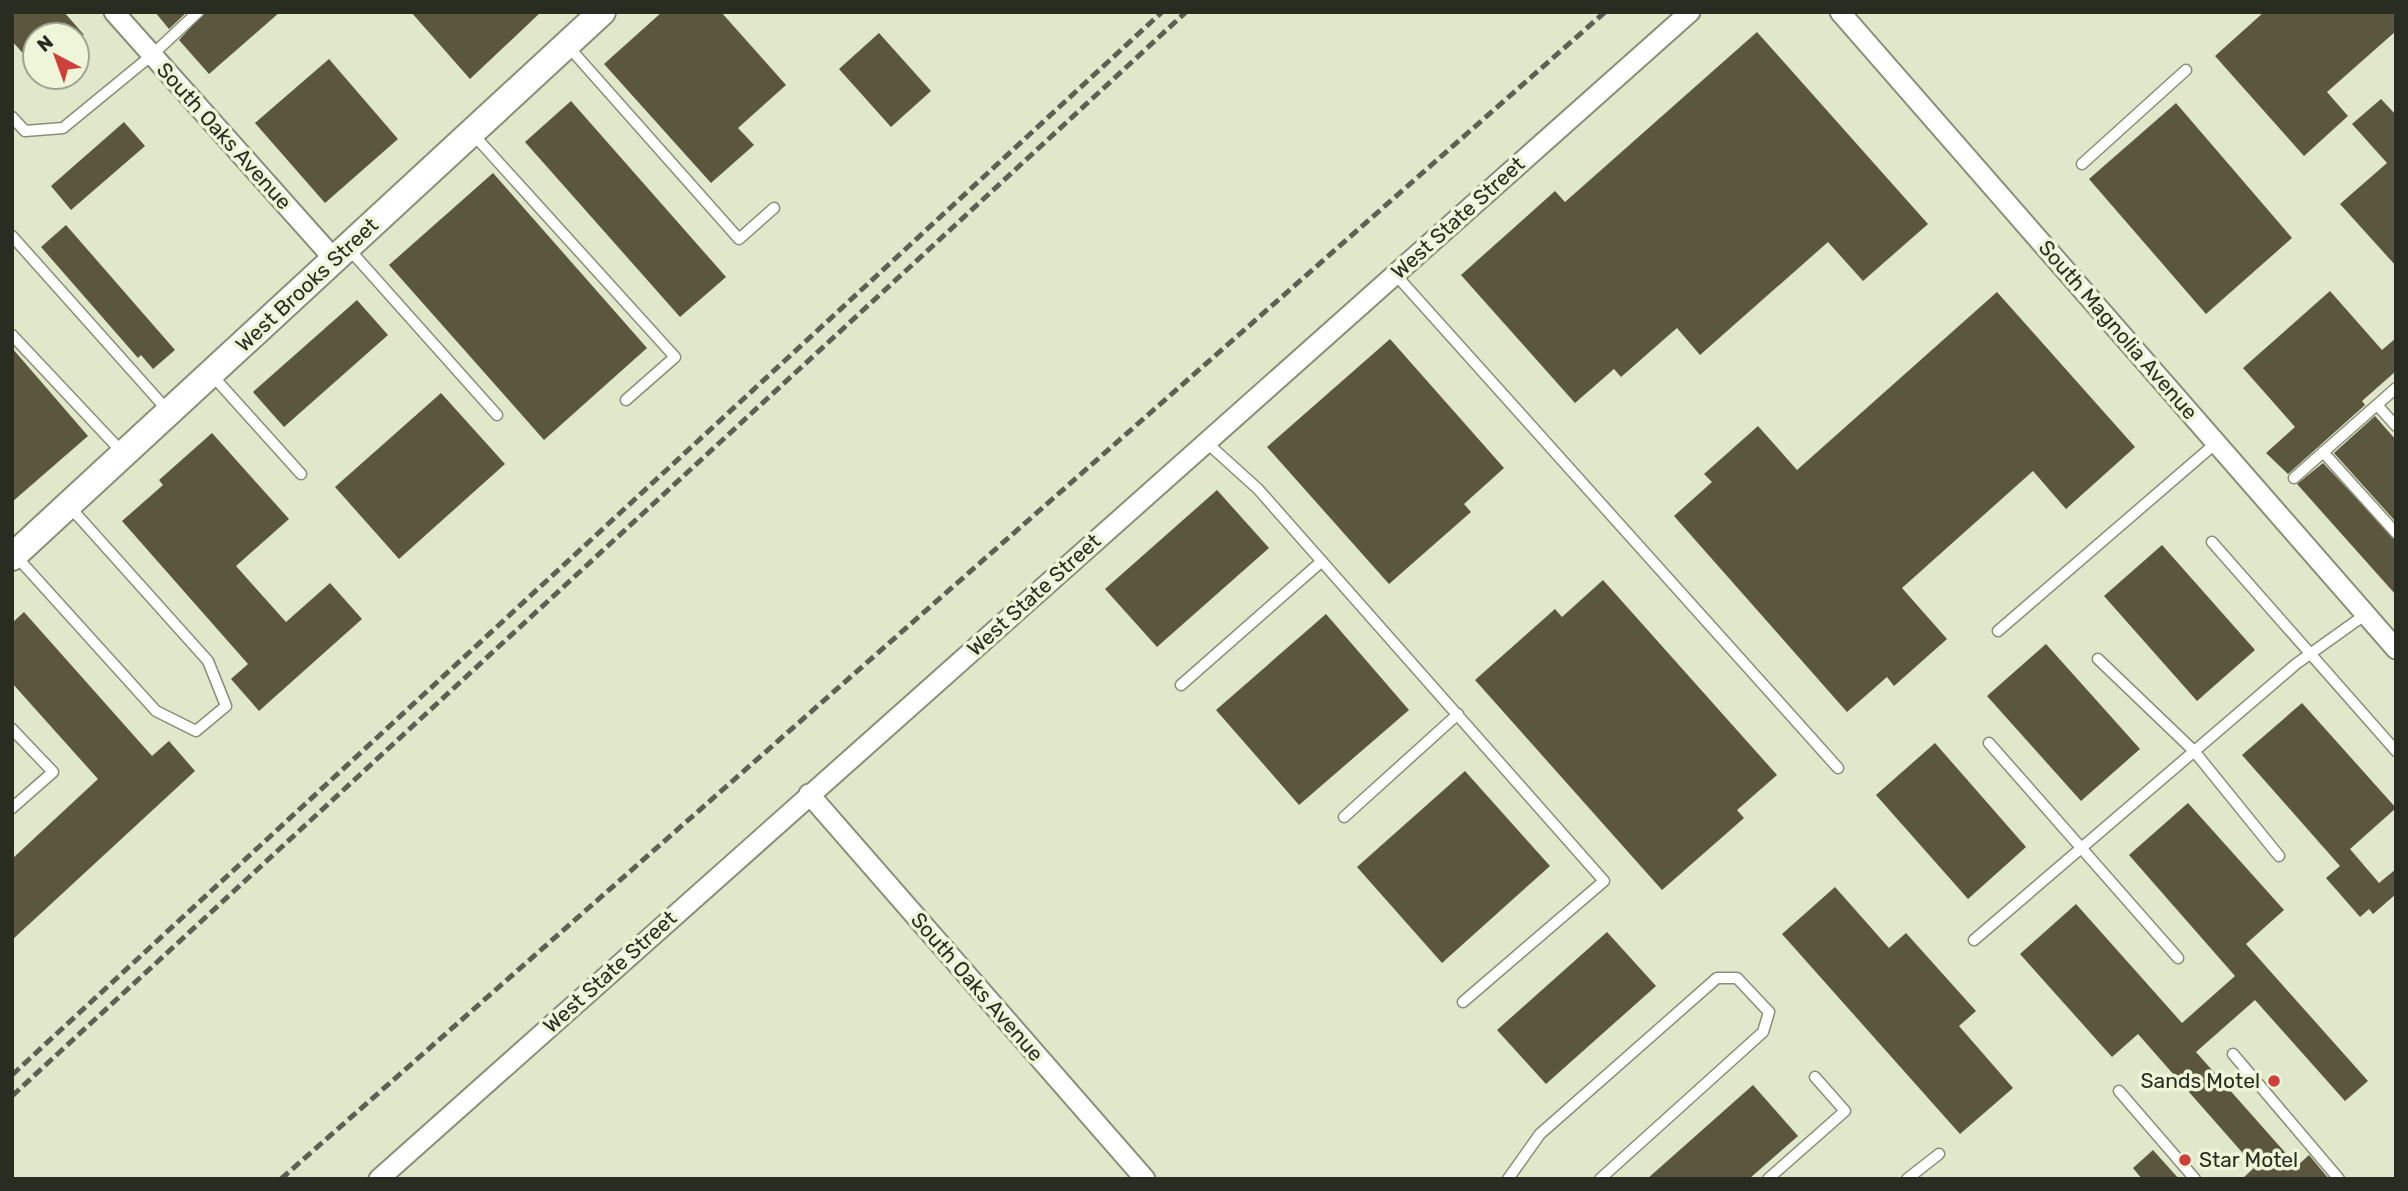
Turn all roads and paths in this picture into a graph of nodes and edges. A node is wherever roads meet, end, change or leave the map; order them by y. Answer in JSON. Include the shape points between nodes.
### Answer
{"nodes":[{"id":1,"x":114,"y":12,"type":"edge"},
{"id":2,"x":198,"y":12,"type":"edge"},
{"id":3,"x":602,"y":12,"type":"edge"},
{"id":4,"x":1690,"y":12,"type":"edge"},
{"id":5,"x":1840,"y":12,"type":"edge"},
{"id":6,"x":567,"y":45,"type":"junction"},
{"id":7,"x":152,"y":55,"type":"junction"},
{"id":8,"x":2186,"y":70,"type":"dead end"},
{"id":9,"x":12,"y":117,"type":"edge"},
{"id":10,"x":472,"y":132,"type":"junction"},
{"id":11,"x":2082,"y":164,"type":"dead end"},
{"id":12,"x":774,"y":208,"type":"dead end"},
{"id":13,"x":12,"y":236,"type":"edge"},
{"id":14,"x":341,"y":254,"type":"junction"},
{"id":15,"x":1395,"y":274,"type":"junction"},
{"id":16,"x":12,"y":335,"type":"edge"},
{"id":17,"x":211,"y":374,"type":"junction"},
{"id":18,"x":2396,"y":388,"type":"edge"},
{"id":19,"x":626,"y":400,"type":"dead end"},
{"id":20,"x":2377,"y":405,"type":"junction"},
{"id":21,"x":169,"y":413,"type":"junction"},
{"id":22,"x":497,"y":415,"type":"dead end"},
{"id":23,"x":2396,"y":426,"type":"edge"},
{"id":24,"x":1206,"y":442,"type":"junction"},
{"id":25,"x":2216,"y":443,"type":"junction"},
{"id":26,"x":2323,"y":452,"type":"junction"},
{"id":27,"x":124,"y":454,"type":"junction"},
{"id":28,"x":301,"y":474,"type":"dead end"},
{"id":29,"x":2294,"y":478,"type":"dead end"},
{"id":30,"x":69,"y":505,"type":"junction"},
{"id":31,"x":2396,"y":533,"type":"edge"},
{"id":32,"x":2213,"y":542,"type":"dead end"},
{"id":33,"x":14,"y":556,"type":"edge"},
{"id":34,"x":1322,"y":561,"type":"junction"},
{"id":35,"x":2365,"y":614,"type":"junction"},
{"id":36,"x":1998,"y":631,"type":"dead end"},
{"id":37,"x":2396,"y":649,"type":"edge"},
{"id":38,"x":2310,"y":654,"type":"junction"},
{"id":39,"x":2098,"y":659,"type":"dead end"},
{"id":40,"x":1181,"y":685,"type":"dead end"},
{"id":41,"x":1458,"y":714,"type":"junction"},
{"id":42,"x":12,"y":729,"type":"edge"},
{"id":43,"x":1989,"y":743,"type":"dead end"},
{"id":44,"x":2194,"y":751,"type":"junction"},
{"id":45,"x":2396,"y":751,"type":"edge"},
{"id":46,"x":1838,"y":768,"type":"dead end"},
{"id":47,"x":809,"y":794,"type":"junction"},
{"id":48,"x":12,"y":808,"type":"edge"},
{"id":49,"x":1344,"y":817,"type":"dead end"},
{"id":50,"x":2080,"y":848,"type":"junction"},
{"id":51,"x":2279,"y":856,"type":"dead end"},
{"id":52,"x":1974,"y":940,"type":"dead end"},
{"id":53,"x":2178,"y":958,"type":"dead end"},
{"id":54,"x":1464,"y":1002,"type":"dead end"},
{"id":55,"x":2233,"y":1054,"type":"dead end"},
{"id":56,"x":1815,"y":1077,"type":"dead end"},
{"id":57,"x":2119,"y":1091,"type":"dead end"},
{"id":58,"x":1939,"y":1154,"type":"dead end"},
{"id":59,"x":379,"y":1179,"type":"edge"},
{"id":60,"x":1145,"y":1179,"type":"edge"},
{"id":61,"x":1508,"y":1179,"type":"edge"},
{"id":62,"x":1600,"y":1179,"type":"edge"},
{"id":63,"x":1768,"y":1179,"type":"edge"},
{"id":64,"x":1907,"y":1179,"type":"edge"},
{"id":65,"x":2194,"y":1179,"type":"edge"},
{"id":66,"x":2339,"y":1179,"type":"edge"}],
"edges":[{"from":1,"to":7,"type":"street","name":"South Oaks Avenue"},
{"from":2,"to":7,"type":"lane"},
{"from":3,"to":6,"type":"street","name":"West Brooks Street"},
{"from":4,"to":15,"type":"street","name":"West State Street"},
{"from":5,"to":25,"type":"street","name":"South Magnolia Avenue"},
{"from":6,"to":10,"type":"street","name":"West Brooks Street"},
{"from":6,"to":12,"type":"lane","via":[[739,239]]},
{"from":7,"to":9,"type":"lane","via":[[63,128],[24,131]]},
{"from":7,"to":14,"type":"street","name":"South Oaks Avenue"},
{"from":8,"to":11,"type":"lane"},
{"from":10,"to":14,"type":"street","name":"West Brooks Street"},
{"from":10,"to":19,"type":"lane","via":[[675,357]]},
{"from":13,"to":21,"type":"lane"},
{"from":14,"to":17,"type":"street","name":"West Brooks Street"},
{"from":14,"to":22,"type":"lane"},
{"from":15,"to":24,"type":"street","name":"West State Street"},
{"from":15,"to":46,"type":"lane"},
{"from":16,"to":27,"type":"lane"},
{"from":17,"to":21,"type":"street","name":"West Brooks Street"},
{"from":17,"to":28,"type":"lane"},
{"from":18,"to":20,"type":"lane"},
{"from":20,"to":23,"type":"lane"},
{"from":20,"to":26,"type":"lane"},
{"from":21,"to":27,"type":"street","name":"West Brooks Street"},
{"from":24,"to":34,"type":"lane","via":[[1258,489]]},
{"from":24,"to":47,"type":"street","name":"West State Street"},
{"from":25,"to":35,"type":"street","name":"South Magnolia Avenue"},
{"from":25,"to":36,"type":"lane"},
{"from":26,"to":29,"type":"lane"},
{"from":26,"to":31,"type":"lane"},
{"from":27,"to":30,"type":"street","name":"West Brooks Street"},
{"from":30,"to":33,"type":"street","name":"West Brooks Street"},
{"from":30,"to":33,"type":"lane","via":[[208,661],[226,706],[196,731],[156,711]]},
{"from":32,"to":38,"type":"lane"},
{"from":34,"to":40,"type":"lane"},
{"from":34,"to":41,"type":"lane"},
{"from":35,"to":37,"type":"street","name":"South Magnolia Avenue"},
{"from":35,"to":38,"type":"lane"},
{"from":38,"to":44,"type":"lane"},
{"from":38,"to":45,"type":"lane"},
{"from":39,"to":44,"type":"lane"},
{"from":41,"to":49,"type":"lane"},
{"from":41,"to":54,"type":"lane","via":[[1604,881]]},
{"from":42,"to":48,"type":"lane","via":[[53,772]]},
{"from":43,"to":50,"type":"lane"},
{"from":44,"to":50,"type":"lane"},
{"from":44,"to":51,"type":"lane"},
{"from":47,"to":59,"type":"street","name":"West State Street"},
{"from":47,"to":60,"type":"street","name":"South Oaks Avenue"},
{"from":50,"to":52,"type":"lane"},
{"from":50,"to":53,"type":"lane"},
{"from":55,"to":66,"type":"lane"},
{"from":56,"to":63,"type":"lane","via":[[1844,1111]]},
{"from":57,"to":65,"type":"lane"},
{"from":58,"to":64,"type":"lane"},
{"from":61,"to":62,"type":"lane","via":[[1540,1134],[1717,978],[1737,978],[1769,1012],[1763,1032]]}]}
